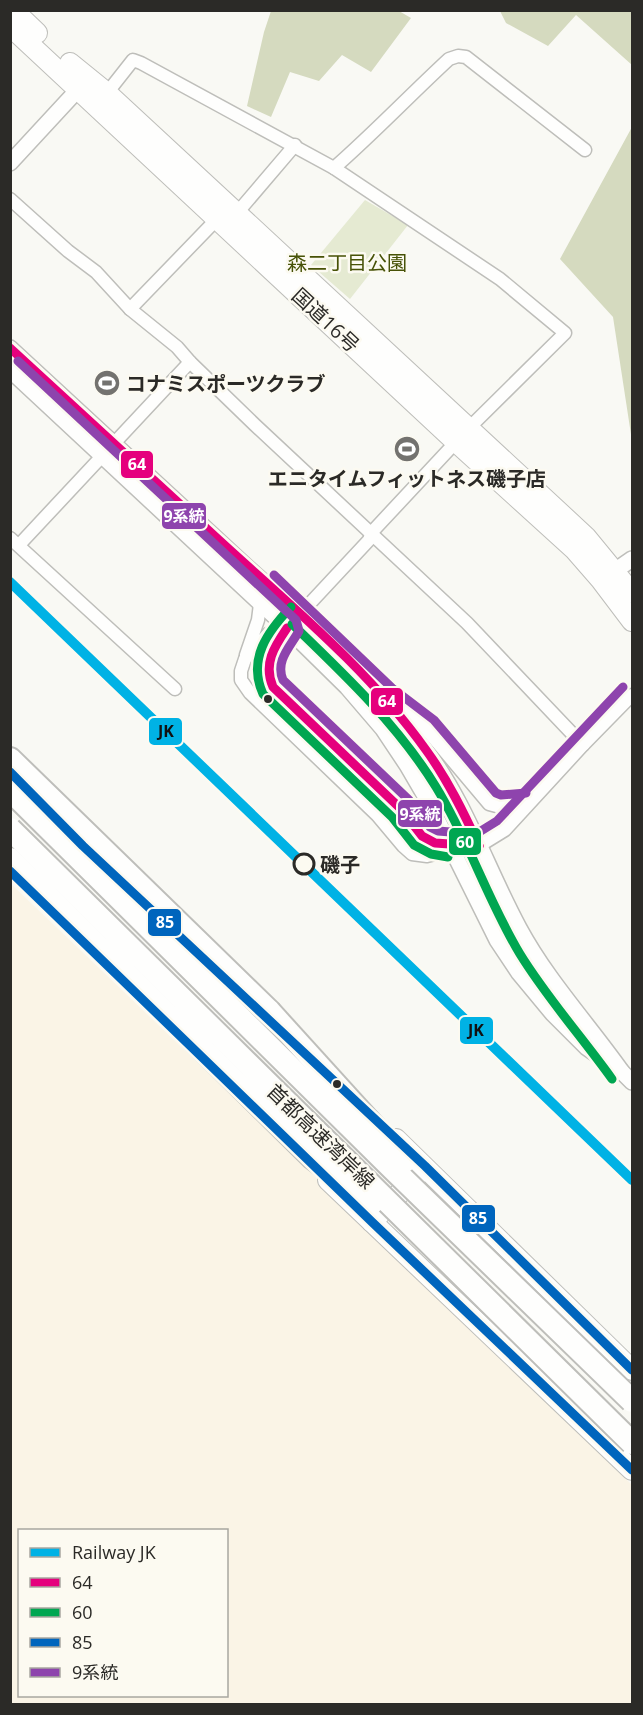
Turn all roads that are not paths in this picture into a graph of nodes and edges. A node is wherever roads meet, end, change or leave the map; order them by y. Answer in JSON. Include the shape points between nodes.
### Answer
{"nodes":[{"id":1,"x":13,"y":10,"type":"edge"},
{"id":2,"x":10,"y":26,"type":"edge"},
{"id":3,"x":83,"y":84,"type":"junction"},
{"id":4,"x":107,"y":93,"type":"junction"},
{"id":5,"x":295,"y":145,"type":"junction"},
{"id":6,"x":585,"y":150,"type":"dead end"},
{"id":7,"x":10,"y":163,"type":"edge"},
{"id":8,"x":334,"y":168,"type":"junction"},
{"id":9,"x":10,"y":199,"type":"edge"},
{"id":10,"x":237,"y":213,"type":"junction"},
{"id":11,"x":217,"y":219,"type":"junction"},
{"id":12,"x":130,"y":309,"type":"junction"},
{"id":13,"x":10,"y":348,"type":"edge"},
{"id":14,"x":190,"y":362,"type":"junction"},
{"id":15,"x":10,"y":370,"type":"edge"},
{"id":16,"x":463,"y":435,"type":"junction"},
{"id":17,"x":113,"y":444,"type":"junction"},
{"id":18,"x":102,"y":456,"type":"junction"},
{"id":19,"x":372,"y":532,"type":"junction"},
{"id":20,"x":15,"y":542,"type":"edge"},
{"id":21,"x":633,"y":559,"type":"edge"},
{"id":22,"x":608,"y":575,"type":"junction"},
{"id":23,"x":633,"y":593,"type":"edge"},
{"id":24,"x":260,"y":604,"type":"junction"},
{"id":25,"x":300,"y":615,"type":"junction"},
{"id":26,"x":633,"y":621,"type":"edge"},
{"id":27,"x":287,"y":628,"type":"junction"},
{"id":28,"x":245,"y":659,"type":"junction"},
{"id":29,"x":175,"y":688,"type":"dead end"},
{"id":30,"x":633,"y":695,"type":"edge"},
{"id":31,"x":384,"y":697,"type":"junction"},
{"id":32,"x":583,"y":745,"type":"junction"},
{"id":33,"x":10,"y":759,"type":"edge"},
{"id":34,"x":10,"y":771,"type":"edge"},
{"id":35,"x":10,"y":791,"type":"edge"},
{"id":36,"x":527,"y":804,"type":"junction"},
{"id":37,"x":10,"y":830,"type":"edge"},
{"id":38,"x":450,"y":845,"type":"junction"},
{"id":39,"x":83,"y":846,"type":"junction"},
{"id":40,"x":479,"y":846,"type":"junction"},
{"id":41,"x":10,"y":851,"type":"edge"},
{"id":42,"x":10,"y":860,"type":"edge"},
{"id":43,"x":10,"y":871,"type":"edge"},
{"id":44,"x":55,"y":916,"type":"junction"},
{"id":45,"x":628,"y":1077,"type":"edge"},
{"id":46,"x":425,"y":1166,"type":"junction"},
{"id":47,"x":372,"y":1222,"type":"junction"},
{"id":48,"x":445,"y":1258,"type":"junction"},
{"id":49,"x":633,"y":1370,"type":"edge"},
{"id":50,"x":628,"y":1396,"type":"edge"},
{"id":51,"x":633,"y":1443,"type":"edge"},
{"id":52,"x":633,"y":1470,"type":"edge"}],
"edges":[{"from":1,"to":3,"type":"highway","name":"国道16号"},
{"from":2,"to":3,"type":"highway","name":"国道16号"},
{"from":3,"to":4,"type":"highway","name":"国道16号"},
{"from":3,"to":7,"type":"street"},
{"from":3,"to":11,"type":"highway","name":"国道16号","via":[[99,110]]},
{"from":4,"to":5,"type":"street","via":[[133,60]]},
{"from":4,"to":10,"type":"highway","name":"国道16号"},
{"from":5,"to":8,"type":"street"},
{"from":5,"to":10,"type":"street"},
{"from":6,"to":8,"type":"street","via":[[466,57],[458,56],[449,59]]},
{"from":8,"to":16,"type":"street","via":[[500,279],[565,333]]},
{"from":9,"to":12,"type":"street","via":[[96,272]]},
{"from":10,"to":16,"type":"highway","name":"国道16号"},
{"from":11,"to":12,"type":"street"},
{"from":11,"to":16,"type":"highway","name":"国道16号"},
{"from":12,"to":14,"type":"street"},
{"from":13,"to":17,"type":"street"},
{"from":14,"to":17,"type":"street"},
{"from":14,"to":19,"type":"street"},
{"from":15,"to":18,"type":"street"},
{"from":16,"to":19,"type":"street"},
{"from":16,"to":22,"type":"highway","name":"国道16号","via":[[586,537]]},
{"from":17,"to":18,"type":"street"},
{"from":17,"to":25,"type":"street"},
{"from":18,"to":20,"type":"street"},
{"from":18,"to":24,"type":"street"},
{"from":19,"to":25,"type":"street"},
{"from":19,"to":32,"type":"street","via":[[497,652]]},
{"from":20,"to":29,"type":"street"},
{"from":21,"to":22,"type":"street"},
{"from":22,"to":23,"type":"highway","name":"国道16号"},
{"from":22,"to":26,"type":"highway","name":"国道16号"},
{"from":24,"to":27,"type":"street"},
{"from":24,"to":28,"type":"street"},
{"from":25,"to":27,"type":"street"},
{"from":25,"to":31,"type":"street"},
{"from":27,"to":28,"type":"street","via":[[268,634]]},
{"from":27,"to":38,"type":"street","via":[[383,729]]},
{"from":28,"to":38,"type":"street","via":[[241,680],[250,693],[377,815],[412,855],[439,853]]},
{"from":30,"to":32,"type":"street"},
{"from":31,"to":36,"type":"street","via":[[426,729],[489,804]]},
{"from":31,"to":40,"type":"street","via":[[446,780]]},
{"from":32,"to":36,"type":"street"},
{"from":33,"to":50,"type":"highway","bridge":true,"via":[[269,1011]]},
{"from":34,"to":39,"type":"highway"},
{"from":35,"to":39,"type":"highway"},
{"from":35,"to":50,"type":"highway","name":"首都高速湾岸線","bridge":true},
{"from":36,"to":40,"type":"street","via":[[505,830]]},
{"from":37,"to":48,"type":"highway","name":"首都高速湾岸線","bridge":true},
{"from":38,"to":40,"type":"street"},
{"from":38,"to":45,"type":"street","via":[[497,940],[519,973],[586,1047]]},
{"from":39,"to":46,"type":"highway"},
{"from":40,"to":45,"type":"street","via":[[543,968]]},
{"from":41,"to":44,"type":"highway"},
{"from":42,"to":48,"type":"highway","bridge":true,"via":[[313,1158]]},
{"from":43,"to":44,"type":"highway"},
{"from":44,"to":47,"type":"highway"},
{"from":46,"to":47,"type":"highway"},
{"from":46,"to":49,"type":"highway"},
{"from":47,"to":52,"type":"highway"},
{"from":48,"to":51,"type":"highway","name":"首都高速湾岸線","bridge":true}]}
